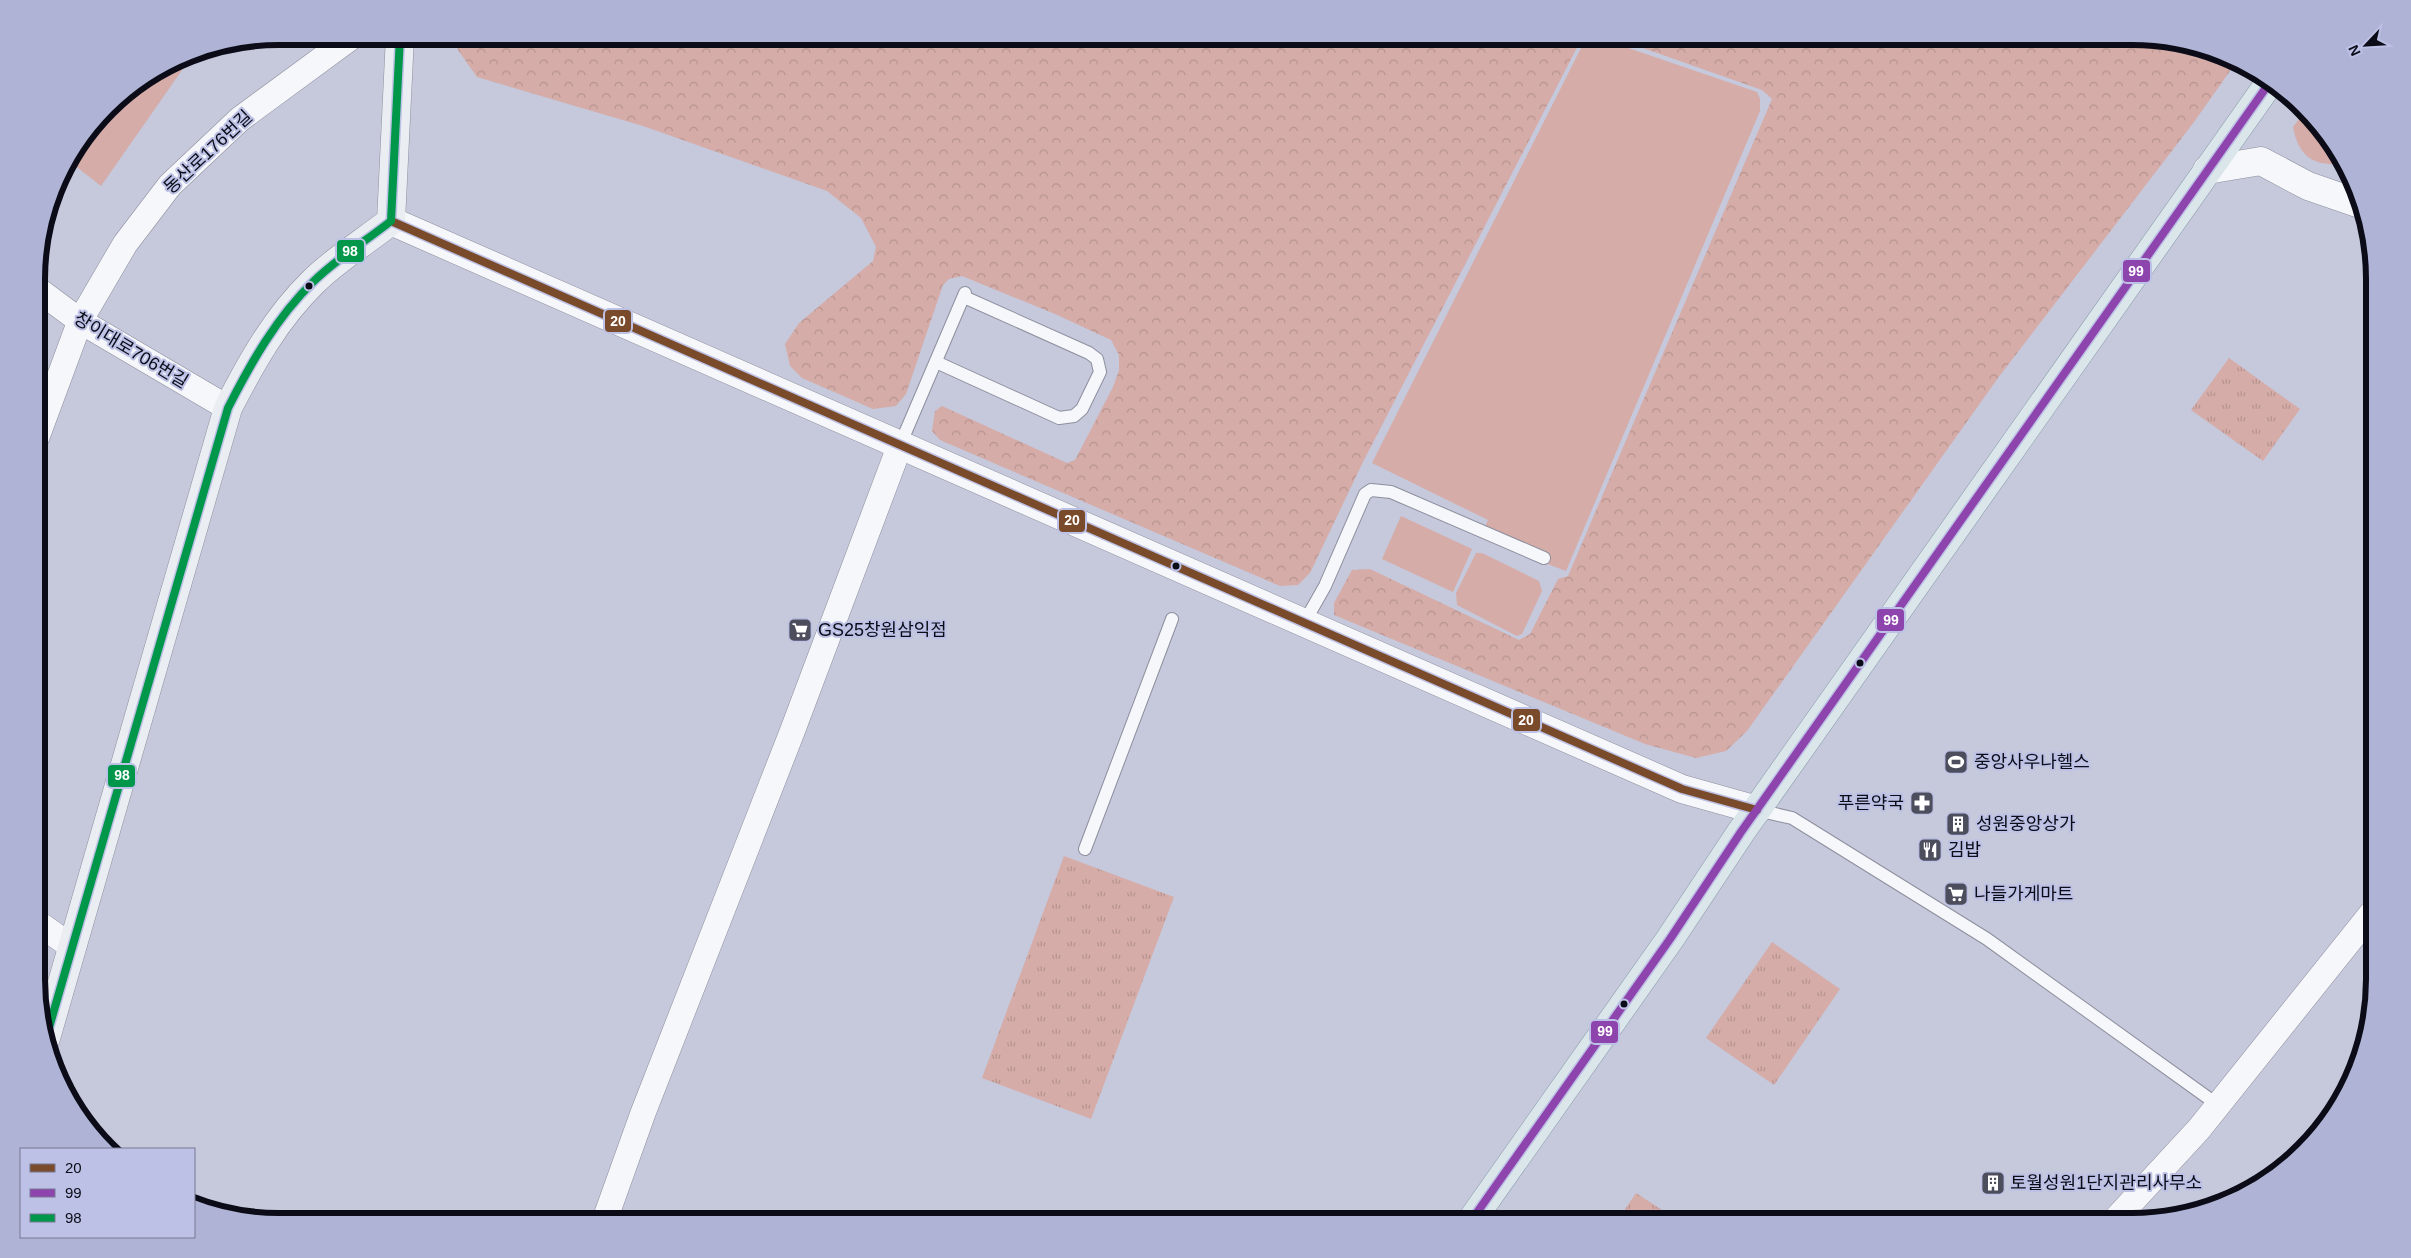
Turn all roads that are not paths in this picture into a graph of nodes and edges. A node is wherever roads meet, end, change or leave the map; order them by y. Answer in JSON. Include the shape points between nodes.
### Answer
{"nodes":[{"id":1,"x":341,"y":45,"type":"edge"},
{"id":2,"x":400,"y":45,"type":"edge"},
{"id":3,"x":2266,"y":87,"type":"edge"},
{"id":4,"x":2207,"y":170,"type":"junction"},
{"id":5,"x":2353,"y":202,"type":"edge"},
{"id":6,"x":392,"y":221,"type":"junction"},
{"id":7,"x":45,"y":295,"type":"edge"},
{"id":8,"x":80,"y":321,"type":"junction"},
{"id":9,"x":936,"y":362,"type":"junction"},
{"id":10,"x":228,"y":408,"type":"junction"},
{"id":11,"x":45,"y":415,"type":"edge"},
{"id":12,"x":900,"y":445,"type":"junction"},
{"id":13,"x":1544,"y":558,"type":"dead end"},
{"id":14,"x":1172,"y":619,"type":"dead end"},
{"id":15,"x":1304,"y":623,"type":"junction"},
{"id":16,"x":1757,"y":810,"type":"junction"},
{"id":17,"x":1085,"y":849,"type":"dead end"},
{"id":18,"x":2366,"y":920,"type":"edge"},
{"id":19,"x":45,"y":928,"type":"edge"},
{"id":20,"x":72,"y":947,"type":"junction"},
{"id":21,"x":49,"y":1026,"type":"edge"},
{"id":22,"x":2218,"y":1105,"type":"junction"},
{"id":23,"x":607,"y":1213,"type":"edge"},
{"id":24,"x":1477,"y":1213,"type":"edge"},
{"id":25,"x":2121,"y":1213,"type":"edge"}],
"edges":[{"from":1,"to":8,"type":"street","name":"동산로176번길","via":[[240,119],[170,185],[125,244]]},
{"from":2,"to":6,"type":"main road"},
{"from":3,"to":4,"type":"main road"},
{"from":4,"to":5,"type":"street","via":[[2261,161],[2308,186]]},
{"from":4,"to":16,"type":"main road"},
{"from":6,"to":10,"type":"main road","via":[[314,281],[279,320],[250,365]]},
{"from":6,"to":12,"type":"street"},
{"from":7,"to":8,"type":"street","name":"창이대로706번길"},
{"from":8,"to":10,"type":"street","name":"창이대로706번길"},
{"from":8,"to":11,"type":"street","name":"동산로176번길"},
{"from":9,"to":9,"type":"lane","via":[[965,295],[1089,352],[1097,359],[1100,372],[1082,409],[1074,416],[1060,418]]},
{"from":9,"to":12,"type":"lane"},
{"from":10,"to":20,"type":"main road"},
{"from":12,"to":15,"type":"street"},
{"from":12,"to":23,"type":"street"},
{"from":13,"to":15,"type":"lane","via":[[1391,492],[1371,490],[1365,494],[1326,586]]},
{"from":14,"to":17,"type":"lane"},
{"from":15,"to":16,"type":"street","via":[[1687,791]]},
{"from":16,"to":22,"type":"lane","via":[[1792,818],[1987,939]]},
{"from":16,"to":24,"type":"main road"},
{"from":18,"to":22,"type":"street"},
{"from":19,"to":20,"type":"street"},
{"from":20,"to":21,"type":"main road"},
{"from":22,"to":25,"type":"street"}]}
